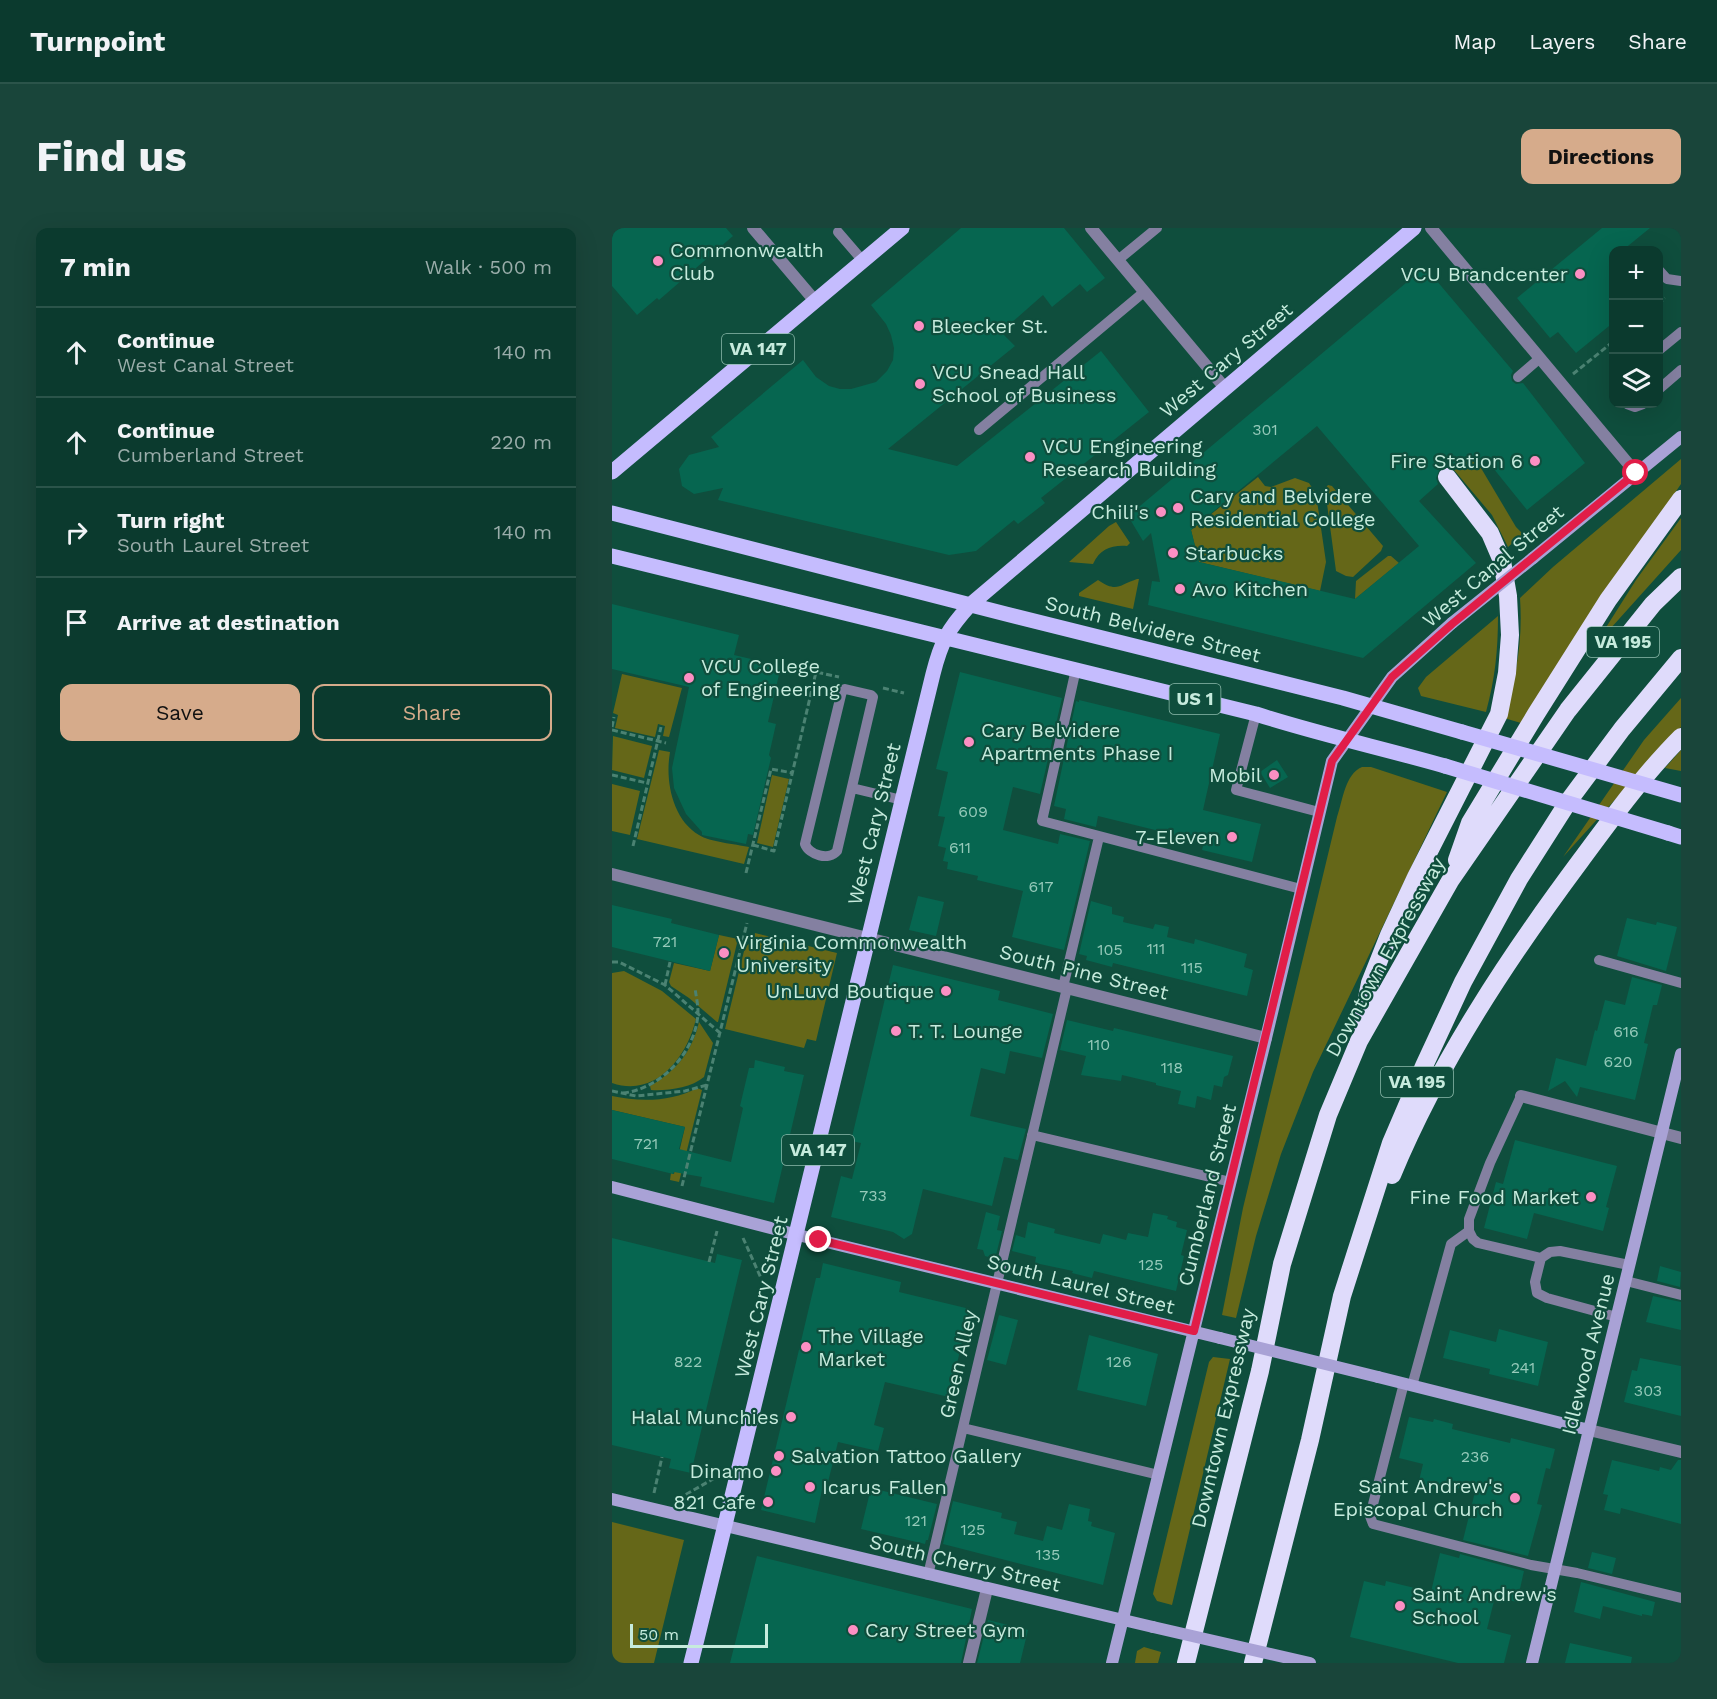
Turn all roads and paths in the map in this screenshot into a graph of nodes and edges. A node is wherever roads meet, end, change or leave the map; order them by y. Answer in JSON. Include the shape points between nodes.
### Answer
{"nodes":[{"id":1,"x":754,"y":228,"type":"edge"},
{"id":2,"x":902,"y":228,"type":"edge"},
{"id":3,"x":1092,"y":228,"type":"edge"},
{"id":4,"x":1157,"y":228,"type":"edge"},
{"id":5,"x":1414,"y":228,"type":"edge"},
{"id":6,"x":1431,"y":228,"type":"edge"},
{"id":7,"x":838,"y":232,"type":"dead end"},
{"id":8,"x":1118,"y":260,"type":"junction"},
{"id":9,"x":863,"y":261,"type":"junction"},
{"id":10,"x":1663,"y":274,"type":"edge"},
{"id":11,"x":1681,"y":281,"type":"edge"},
{"id":12,"x":1144,"y":292,"type":"junction"},
{"id":13,"x":815,"y":301,"type":"junction"},
{"id":14,"x":1681,"y":332,"type":"edge"},
{"id":15,"x":1609,"y":345,"type":"edge"},
{"id":16,"x":1663,"y":348,"type":"edge"},
{"id":17,"x":1540,"y":358,"type":"junction"},
{"id":18,"x":1681,"y":370,"type":"edge"},
{"id":19,"x":1573,"y":374,"type":"dead end"},
{"id":20,"x":1518,"y":376,"type":"dead end"},
{"id":21,"x":1663,"y":386,"type":"edge"},
{"id":22,"x":1225,"y":388,"type":"junction"},
{"id":23,"x":979,"y":429,"type":"dead end"},
{"id":24,"x":1681,"y":437,"type":"edge"},
{"id":25,"x":613,"y":470,"type":"edge"},
{"id":26,"x":1636,"y":473,"type":"junction"},
{"id":27,"x":1447,"y":477,"type":"dead end"},
{"id":28,"x":1681,"y":499,"type":"edge"},
{"id":29,"x":612,"y":513,"type":"edge"},
{"id":30,"x":612,"y":556,"type":"edge"},
{"id":31,"x":1681,"y":577,"type":"edge"},
{"id":32,"x":970,"y":605,"type":"junction"},
{"id":33,"x":944,"y":637,"type":"junction"},
{"id":34,"x":1681,"y":658,"type":"edge"},
{"id":35,"x":1076,"y":669,"type":"junction"},
{"id":36,"x":1372,"y":706,"type":"junction"},
{"id":37,"x":1256,"y":714,"type":"junction"},
{"id":38,"x":614,"y":717,"type":"dead end"},
{"id":39,"x":661,"y":727,"type":"dead end"},
{"id":40,"x":612,"y":729,"type":"edge"},
{"id":41,"x":1681,"y":737,"type":"edge"},
{"id":42,"x":1347,"y":740,"type":"junction"},
{"id":43,"x":658,"y":741,"type":"junction"},
{"id":44,"x":666,"y":743,"type":"dead end"},
{"id":45,"x":612,"y":775,"type":"edge"},
{"id":46,"x":647,"y":783,"type":"junction"},
{"id":47,"x":852,"y":788,"type":"junction"},
{"id":48,"x":1681,"y":795,"type":"edge"},
{"id":49,"x":902,"y":800,"type":"junction"},
{"id":50,"x":1319,"y":812,"type":"junction"},
{"id":51,"x":1675,"y":835,"type":"edge"},
{"id":52,"x":1099,"y":837,"type":"junction"},
{"id":53,"x":753,"y":845,"type":"junction"},
{"id":54,"x":633,"y":846,"type":"dead end"},
{"id":55,"x":746,"y":873,"type":"dead end"},
{"id":56,"x":612,"y":874,"type":"edge"},
{"id":57,"x":1450,"y":881,"type":"junction"},
{"id":58,"x":1301,"y":889,"type":"junction"},
{"id":59,"x":747,"y":922,"type":"dead end"},
{"id":60,"x":868,"y":938,"type":"junction"},
{"id":61,"x":1599,"y":960,"type":"dead end"},
{"id":62,"x":612,"y":962,"type":"edge"},
{"id":63,"x":670,"y":962,"type":"dead end"},
{"id":64,"x":1681,"y":983,"type":"edge"},
{"id":65,"x":665,"y":985,"type":"junction"},
{"id":66,"x":695,"y":988,"type":"dead end"},
{"id":67,"x":1065,"y":988,"type":"junction"},
{"id":68,"x":698,"y":1012,"type":"junction"},
{"id":69,"x":720,"y":1033,"type":"junction"},
{"id":70,"x":1266,"y":1038,"type":"junction"},
{"id":71,"x":1359,"y":1041,"type":"junction"},
{"id":72,"x":1681,"y":1054,"type":"edge"},
{"id":73,"x":708,"y":1085,"type":"junction"},
{"id":74,"x":612,"y":1091,"type":"edge"},
{"id":75,"x":623,"y":1094,"type":"junction"},
{"id":76,"x":1521,"y":1096,"type":"joint"},
{"id":77,"x":1662,"y":1132,"type":"junction"},
{"id":78,"x":1032,"y":1135,"type":"junction"},
{"id":79,"x":1681,"y":1138,"type":"edge"},
{"id":80,"x":1231,"y":1182,"type":"junction"},
{"id":81,"x":682,"y":1186,"type":"dead end"},
{"id":82,"x":612,"y":1187,"type":"edge"},
{"id":83,"x":717,"y":1231,"type":"dead end"},
{"id":84,"x":1469,"y":1231,"type":"junction"},
{"id":85,"x":798,"y":1235,"type":"junction"},
{"id":86,"x":743,"y":1238,"type":"dead end"},
{"id":87,"x":1541,"y":1258,"type":"junction"},
{"id":88,"x":709,"y":1262,"type":"dead end"},
{"id":89,"x":1629,"y":1265,"type":"junction"},
{"id":90,"x":761,"y":1278,"type":"dead end"},
{"id":91,"x":1626,"y":1281,"type":"junction"},
{"id":92,"x":998,"y":1284,"type":"junction"},
{"id":93,"x":1681,"y":1295,"type":"edge"},
{"id":94,"x":1342,"y":1296,"type":"junction"},
{"id":95,"x":1617,"y":1317,"type":"junction"},
{"id":96,"x":1194,"y":1331,"type":"junction"},
{"id":97,"x":1408,"y":1385,"type":"junction"},
{"id":98,"x":963,"y":1428,"type":"junction"},
{"id":99,"x":1590,"y":1430,"type":"junction"},
{"id":100,"x":1681,"y":1452,"type":"edge"},
{"id":101,"x":662,"y":1457,"type":"dead end"},
{"id":102,"x":1159,"y":1475,"type":"junction"},
{"id":103,"x":713,"y":1479,"type":"dead end"},
{"id":104,"x":654,"y":1493,"type":"dead end"},
{"id":105,"x":612,"y":1499,"type":"edge"},
{"id":106,"x":678,"y":1499,"type":"dead end"},
{"id":107,"x":726,"y":1527,"type":"junction"},
{"id":108,"x":1556,"y":1569,"type":"junction"},
{"id":109,"x":928,"y":1575,"type":"junction"},
{"id":110,"x":987,"y":1588,"type":"junction"},
{"id":111,"x":1681,"y":1598,"type":"edge"},
{"id":112,"x":1123,"y":1620,"type":"junction"},
{"id":113,"x":692,"y":1663,"type":"edge"},
{"id":114,"x":969,"y":1663,"type":"edge"},
{"id":115,"x":1112,"y":1663,"type":"edge"},
{"id":116,"x":1186,"y":1663,"type":"edge"},
{"id":117,"x":1253,"y":1663,"type":"edge"},
{"id":118,"x":1310,"y":1663,"type":"edge"},
{"id":119,"x":1532,"y":1663,"type":"edge"}],
"edges":[{"from":1,"to":13,"type":"street"},
{"from":2,"to":9,"type":"main road","number":"VA 147"},
{"from":3,"to":8,"type":"street"},
{"from":4,"to":8,"type":"lane"},
{"from":5,"to":22,"type":"main road","name":"West Cary Street","number":"VA 147"},
{"from":6,"to":17,"type":"street"},
{"from":7,"to":9,"type":"lane"},
{"from":8,"to":12,"type":"street"},
{"from":9,"to":13,"type":"main road","number":"VA 147"},
{"from":10,"to":11,"type":"lane","via":[[1667,279]]},
{"from":12,"to":22,"type":"street"},
{"from":12,"to":23,"type":"lane"},
{"from":13,"to":25,"type":"main road","number":"VA 147"},
{"from":14,"to":16,"type":"lane"},
{"from":15,"to":19,"type":"path"},
{"from":17,"to":20,"type":"lane"},
{"from":17,"to":26,"type":"street"},
{"from":18,"to":21,"type":"lane"},
{"from":22,"to":32,"type":"main road","name":"West Cary Street","number":"VA 147"},
{"from":24,"to":26,"type":"main road","name":"West Canal Street"},
{"from":26,"to":36,"type":"main road","name":"West Canal Street","bridge":true,"via":[[1452,624],[1392,677]]},
{"from":27,"to":71,"type":"highway","via":[[1490,533],[1502,561],[1510,636],[1507,673],[1499,714],[1389,935],[1371,983]]},
{"from":28,"to":57,"type":"highway","via":[[1608,600],[1470,823]]},
{"from":29,"to":32,"type":"main road","name":"South Belvidere Street","number":"US 1"},
{"from":30,"to":33,"type":"main road","number":"US 1"},
{"from":31,"to":57,"type":"highway","name":"Downtown Expressway","number":"VA 195","via":[[1653,604],[1568,710]]},
{"from":32,"to":33,"type":"main road","name":"West Cary Street","number":"VA 147"},
{"from":32,"to":36,"type":"main road","name":"South Belvidere Street","number":"US 1"},
{"from":33,"to":35,"type":"main road","number":"US 1"},
{"from":33,"to":49,"type":"main road","name":"West Cary Street","number":"VA 147"},
{"from":34,"to":94,"type":"highway","number":"VA 195","via":[[1570,799],[1462,982],[1391,1143]]},
{"from":35,"to":37,"type":"main road","number":"US 1"},
{"from":35,"to":52,"type":"lane","via":[[1042,821]]},
{"from":36,"to":42,"type":"main road","name":"West Canal Street"},
{"from":36,"to":48,"type":"main road","name":"South Belvidere Street","number":"US 1","bridge":true},
{"from":37,"to":42,"type":"main road","number":"US 1"},
{"from":37,"to":50,"type":"lane","via":[[1236,790]]},
{"from":38,"to":40,"type":"path"},
{"from":39,"to":43,"type":"path"},
{"from":40,"to":43,"type":"path"},
{"from":41,"to":94,"type":"highway","via":[[1612,818],[1556,894],[1465,1032],[1414,1124]]},
{"from":42,"to":50,"type":"main road","name":"Cumberland Street","via":[[1332,761]]},
{"from":42,"to":51,"type":"main road","number":"US 1","bridge":true},
{"from":43,"to":44,"type":"path"},
{"from":43,"to":46,"type":"path"},
{"from":45,"to":46,"type":"path"},
{"from":46,"to":54,"type":"path"},
{"from":47,"to":47,"type":"lane","via":[[873,697],[845,689],[805,844],[811,852],[830,856],[837,851]]},
{"from":47,"to":49,"type":"lane"},
{"from":49,"to":60,"type":"main road","name":"West Cary Street","number":"VA 147"},
{"from":50,"to":58,"type":"main road","name":"Cumberland Street"},
{"from":52,"to":58,"type":"lane"},
{"from":52,"to":67,"type":"lane","name":"Green Alley"},
{"from":53,"to":53,"type":"path","via":[[771,769],[793,773],[774,851]]},
{"from":53,"to":55,"type":"path"},
{"from":56,"to":60,"type":"street","name":"South Pine Street"},
{"from":57,"to":71,"type":"highway","name":"Downtown Expressway","number":"VA 195"},
{"from":58,"to":70,"type":"main road","name":"Cumberland Street"},
{"from":59,"to":69,"type":"path"},
{"from":60,"to":67,"type":"street","name":"South Pine Street"},
{"from":60,"to":85,"type":"main road","name":"West Cary Street","number":"VA 147"},
{"from":61,"to":64,"type":"lane"},
{"from":62,"to":65,"type":"path"},
{"from":63,"to":65,"type":"path"},
{"from":65,"to":68,"type":"path"},
{"from":66,"to":68,"type":"path"},
{"from":67,"to":70,"type":"street","name":"South Pine Street"},
{"from":67,"to":78,"type":"lane","name":"Green Alley"},
{"from":68,"to":69,"type":"path"},
{"from":68,"to":75,"type":"path","via":[[688,1046],[670,1070],[647,1086]]},
{"from":69,"to":73,"type":"path"},
{"from":70,"to":80,"type":"main road","name":"Cumberland Street"},
{"from":71,"to":116,"type":"highway","name":"Downtown Expressway","number":"VA 195","via":[[1328,1115],[1282,1264],[1260,1371]]},
{"from":72,"to":77,"type":"main road","name":"Idlewood Avenue"},
{"from":73,"to":75,"type":"path","via":[[664,1094]]},
{"from":73,"to":81,"type":"path"},
{"from":74,"to":75,"type":"path"},
{"from":76,"to":77,"type":"street"},
{"from":76,"to":84,"type":"lane","via":[[1490,1163],[1469,1219]]},
{"from":77,"to":79,"type":"street"},
{"from":77,"to":89,"type":"main road","name":"Idlewood Avenue"},
{"from":78,"to":80,"type":"lane"},
{"from":78,"to":92,"type":"lane","name":"Green Alley"},
{"from":80,"to":96,"type":"main road","name":"Cumberland Street"},
{"from":82,"to":85,"type":"main road","name":"South Laurel Street"},
{"from":83,"to":88,"type":"path"},
{"from":84,"to":87,"type":"lane","via":[[1478,1243]]},
{"from":84,"to":97,"type":"lane","via":[[1451,1244]]},
{"from":85,"to":92,"type":"main road","name":"South Laurel Street"},
{"from":85,"to":107,"type":"main road","name":"West Cary Street","number":"VA 147"},
{"from":86,"to":90,"type":"path"},
{"from":87,"to":89,"type":"lane","via":[[1560,1251]]},
{"from":87,"to":95,"type":"lane","via":[[1535,1282],[1537,1293]]},
{"from":89,"to":91,"type":"main road","name":"Idlewood Avenue"},
{"from":91,"to":93,"type":"lane"},
{"from":91,"to":95,"type":"main road","name":"Idlewood Avenue"},
{"from":92,"to":96,"type":"main road","name":"South Laurel Street"},
{"from":92,"to":98,"type":"lane","name":"Green Alley"},
{"from":94,"to":117,"type":"highway","number":"VA 195"},
{"from":95,"to":99,"type":"main road","name":"Idlewood Avenue"},
{"from":96,"to":97,"type":"main road","name":"South Laurel Street","bridge":true},
{"from":96,"to":102,"type":"main road","name":"Cumberland Street"},
{"from":97,"to":99,"type":"main road","name":"South Laurel Street"},
{"from":97,"to":108,"type":"lane","via":[[1370,1516],[1373,1524]]},
{"from":98,"to":102,"type":"lane"},
{"from":98,"to":109,"type":"lane","name":"Green Alley"},
{"from":99,"to":100,"type":"street","name":"South Laurel Street"},
{"from":99,"to":108,"type":"main road","name":"Idlewood Avenue"},
{"from":101,"to":104,"type":"path"},
{"from":102,"to":112,"type":"main road","name":"Cumberland Street"},
{"from":103,"to":106,"type":"path"},
{"from":105,"to":107,"type":"main road","name":"South Cherry Street"},
{"from":107,"to":109,"type":"main road","name":"South Cherry Street"},
{"from":107,"to":113,"type":"main road","name":"West Cary Street","number":"VA 147"},
{"from":108,"to":111,"type":"lane"},
{"from":108,"to":119,"type":"main road","name":"Idlewood Avenue"},
{"from":109,"to":110,"type":"main road","name":"South Cherry Street"},
{"from":110,"to":112,"type":"main road","name":"South Cherry Street"},
{"from":110,"to":114,"type":"street"},
{"from":112,"to":115,"type":"main road","name":"Cumberland Street"},
{"from":112,"to":118,"type":"main road","name":"South Cherry Street","bridge":true}]}
